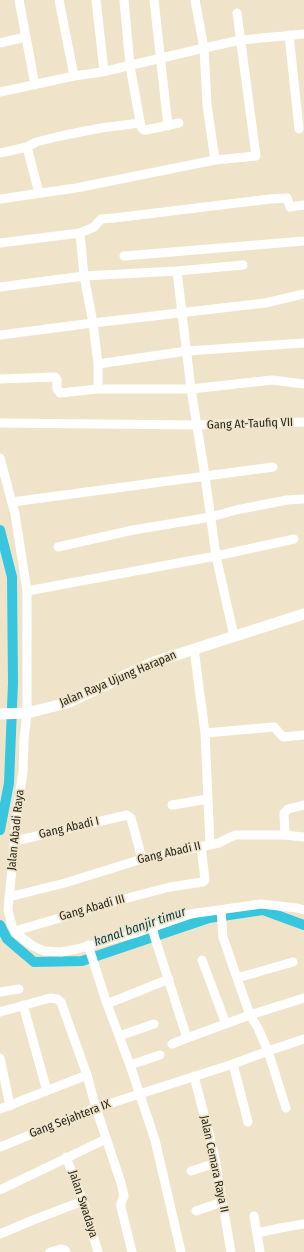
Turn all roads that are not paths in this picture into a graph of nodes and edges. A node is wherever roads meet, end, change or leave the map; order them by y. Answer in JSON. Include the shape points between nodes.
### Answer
{"nodes":[{"id":1,"x":19,"y":0,"type":"edge"},
{"id":2,"x":60,"y":0,"type":"edge"},
{"id":3,"x":96,"y":0,"type":"edge"},
{"id":4,"x":124,"y":0,"type":"edge"},
{"id":5,"x":154,"y":0,"type":"edge"},
{"id":6,"x":195,"y":0,"type":"edge"},
{"id":7,"x":237,"y":13,"type":"dead end"},
{"id":8,"x":304,"y":34,"type":"edge"},
{"id":9,"x":289,"y":35,"type":"junction"},
{"id":10,"x":25,"y":36,"type":"junction"},
{"id":11,"x":241,"y":40,"type":"junction"},
{"id":12,"x":0,"y":43,"type":"edge"},
{"id":13,"x":204,"y":48,"type":"junction"},
{"id":14,"x":160,"y":58,"type":"junction"},
{"id":15,"x":130,"y":66,"type":"junction"},
{"id":16,"x":104,"y":71,"type":"junction"},
{"id":17,"x":74,"y":76,"type":"junction"},
{"id":18,"x":35,"y":85,"type":"junction"},
{"id":19,"x":0,"y":92,"type":"edge"},
{"id":20,"x":140,"y":123,"type":"junction"},
{"id":21,"x":179,"y":123,"type":"dead end"},
{"id":22,"x":168,"y":126,"type":"junction"},
{"id":23,"x":299,"y":129,"type":"dead end"},
{"id":24,"x":27,"y":147,"type":"junction"},
{"id":25,"x":0,"y":153,"type":"edge"},
{"id":26,"x":215,"y":160,"type":"junction"},
{"id":27,"x":39,"y":193,"type":"junction"},
{"id":28,"x":0,"y":199,"type":"edge"},
{"id":29,"x":304,"y":205,"type":"edge"},
{"id":30,"x":80,"y":233,"type":"junction"},
{"id":31,"x":304,"y":241,"type":"edge"},
{"id":32,"x":0,"y":243,"type":"edge"},
{"id":33,"x":124,"y":256,"type":"dead end"},
{"id":34,"x":243,"y":265,"type":"dead end"},
{"id":35,"x":177,"y":271,"type":"junction"},
{"id":36,"x":84,"y":276,"type":"junction"},
{"id":37,"x":0,"y":287,"type":"edge"},
{"id":38,"x":304,"y":294,"type":"edge"},
{"id":39,"x":182,"y":312,"type":"junction"},
{"id":40,"x":93,"y":323,"type":"junction"},
{"id":41,"x":0,"y":335,"type":"edge"},
{"id":42,"x":304,"y":343,"type":"edge"},
{"id":43,"x":187,"y":350,"type":"junction"},
{"id":44,"x":98,"y":364,"type":"junction"},
{"id":45,"x":0,"y":379,"type":"edge"},
{"id":46,"x":304,"y":384,"type":"edge"},
{"id":47,"x":98,"y":389,"type":"junction"},
{"id":48,"x":191,"y":389,"type":"junction"},
{"id":49,"x":304,"y":422,"type":"edge"},
{"id":50,"x":0,"y":423,"type":"edge"},
{"id":51,"x":197,"y":426,"type":"junction"},
{"id":52,"x":0,"y":458,"type":"edge"},
{"id":53,"x":273,"y":467,"type":"dead end"},
{"id":54,"x":205,"y":476,"type":"junction"},
{"id":55,"x":304,"y":499,"type":"edge"},
{"id":56,"x":12,"y":502,"type":"junction"},
{"id":57,"x":211,"y":517,"type":"junction"},
{"id":58,"x":294,"y":540,"type":"dead end"},
{"id":59,"x":58,"y":546,"type":"dead end"},
{"id":60,"x":216,"y":556,"type":"junction"},
{"id":61,"x":27,"y":591,"type":"junction"},
{"id":62,"x":304,"y":614,"type":"edge"},
{"id":63,"x":234,"y":636,"type":"junction"},
{"id":64,"x":194,"y":648,"type":"junction"},
{"id":65,"x":1,"y":714,"type":"edge"},
{"id":66,"x":22,"y":714,"type":"junction"},
{"id":67,"x":205,"y":733,"type":"junction"},
{"id":68,"x":304,"y":735,"type":"edge"},
{"id":69,"x":208,"y":799,"type":"junction"},
{"id":70,"x":172,"y":805,"type":"dead end"},
{"id":71,"x":304,"y":805,"type":"edge"},
{"id":72,"x":285,"y":836,"type":"junction"},
{"id":73,"x":304,"y":837,"type":"edge"},
{"id":74,"x":15,"y":841,"type":"junction"},
{"id":75,"x":206,"y":845,"type":"junction"},
{"id":76,"x":142,"y":859,"type":"junction"},
{"id":77,"x":9,"y":897,"type":"junction"},
{"id":78,"x":304,"y":910,"type":"edge"},
{"id":79,"x":221,"y":912,"type":"junction"},
{"id":80,"x":15,"y":931,"type":"junction"},
{"id":81,"x":155,"y":935,"type":"junction"},
{"id":82,"x":88,"y":946,"type":"junction"},
{"id":83,"x":202,"y":960,"type":"dead end"},
{"id":84,"x":293,"y":962,"type":"dead end"},
{"id":85,"x":237,"y":978,"type":"junction"},
{"id":86,"x":168,"y":979,"type":"junction"},
{"id":87,"x":19,"y":989,"type":"dead end"},
{"id":88,"x":0,"y":992,"type":"edge"},
{"id":89,"x":304,"y":998,"type":"edge"},
{"id":90,"x":107,"y":1004,"type":"junction"},
{"id":91,"x":23,"y":1005,"type":"junction"},
{"id":92,"x":0,"y":1012,"type":"edge"},
{"id":93,"x":250,"y":1015,"type":"junction"},
{"id":94,"x":154,"y":1024,"type":"dead end"},
{"id":95,"x":226,"y":1024,"type":"junction"},
{"id":96,"x":119,"y":1036,"type":"junction"},
{"id":97,"x":187,"y":1038,"type":"junction"},
{"id":98,"x":304,"y":1039,"type":"edge"},
{"id":99,"x":172,"y":1044,"type":"dead end"},
{"id":100,"x":268,"y":1051,"type":"junction"},
{"id":101,"x":160,"y":1055,"type":"dead end"},
{"id":102,"x":0,"y":1058,"type":"edge"},
{"id":103,"x":234,"y":1064,"type":"junction"},
{"id":104,"x":130,"y":1065,"type":"junction"},
{"id":105,"x":87,"y":1075,"type":"junction"},
{"id":106,"x":194,"y":1076,"type":"junction"},
{"id":107,"x":47,"y":1091,"type":"junction"},
{"id":108,"x":140,"y":1094,"type":"junction"},
{"id":109,"x":10,"y":1106,"type":"junction"},
{"id":110,"x":96,"y":1108,"type":"junction"},
{"id":111,"x":286,"y":1108,"type":"dead end"},
{"id":112,"x":0,"y":1110,"type":"edge"},
{"id":113,"x":248,"y":1122,"type":"dead end"},
{"id":114,"x":106,"y":1138,"type":"junction"},
{"id":115,"x":0,"y":1147,"type":"edge"},
{"id":116,"x":66,"y":1157,"type":"junction"},
{"id":117,"x":216,"y":1163,"type":"junction"},
{"id":118,"x":191,"y":1171,"type":"dead end"},
{"id":119,"x":0,"y":1190,"type":"edge"},
{"id":120,"x":83,"y":1200,"type":"junction"},
{"id":121,"x":222,"y":1202,"type":"junction"},
{"id":122,"x":196,"y":1211,"type":"dead end"},
{"id":123,"x":254,"y":1216,"type":"dead end"},
{"id":124,"x":304,"y":1224,"type":"edge"},
{"id":125,"x":257,"y":1233,"type":"junction"},
{"id":126,"x":0,"y":1234,"type":"edge"},
{"id":127,"x":50,"y":1252,"type":"edge"},
{"id":128,"x":66,"y":1252,"type":"edge"},
{"id":129,"x":98,"y":1252,"type":"edge"},
{"id":130,"x":132,"y":1252,"type":"edge"},
{"id":131,"x":181,"y":1252,"type":"edge"},
{"id":132,"x":231,"y":1252,"type":"edge"},
{"id":133,"x":260,"y":1252,"type":"edge"}],
"edges":[{"from":1,"to":10,"type":"street"},
{"from":2,"to":17,"type":"street"},
{"from":3,"to":16,"type":"street"},
{"from":4,"to":15,"type":"street"},
{"from":5,"to":14,"type":"street"},
{"from":6,"to":13,"type":"street"},
{"from":7,"to":11,"type":"street"},
{"from":8,"to":9,"type":"street"},
{"from":9,"to":11,"type":"street"},
{"from":9,"to":23,"type":"street"},
{"from":10,"to":12,"type":"street"},
{"from":10,"to":18,"type":"street"},
{"from":11,"to":13,"type":"street"},
{"from":11,"to":26,"type":"street","via":[[257,154],[254,158]]},
{"from":13,"to":14,"type":"street"},
{"from":13,"to":26,"type":"street","via":[[207,105]]},
{"from":14,"to":15,"type":"street"},
{"from":14,"to":22,"type":"street"},
{"from":15,"to":16,"type":"street"},
{"from":15,"to":20,"type":"street"},
{"from":16,"to":17,"type":"street"},
{"from":17,"to":18,"type":"street"},
{"from":18,"to":19,"type":"street"},
{"from":20,"to":22,"type":"street","via":[[142,129],[146,130]]},
{"from":20,"to":24,"type":"street","via":[[65,135],[36,142]]},
{"from":21,"to":22,"type":"street"},
{"from":24,"to":25,"type":"street"},
{"from":24,"to":27,"type":"street"},
{"from":26,"to":27,"type":"street"},
{"from":27,"to":28,"type":"street"},
{"from":29,"to":30,"type":"street","via":[[290,207],[288,198],[270,199],[101,219],[94,227]]},
{"from":30,"to":32,"type":"street"},
{"from":30,"to":36,"type":"street"},
{"from":31,"to":33,"type":"street"},
{"from":34,"to":35,"type":"street"},
{"from":35,"to":36,"type":"street"},
{"from":35,"to":39,"type":"street"},
{"from":36,"to":37,"type":"street"},
{"from":36,"to":40,"type":"street"},
{"from":38,"to":39,"type":"street","via":[[264,303]]},
{"from":39,"to":40,"type":"street"},
{"from":39,"to":43,"type":"street"},
{"from":40,"to":41,"type":"street"},
{"from":40,"to":44,"type":"street"},
{"from":42,"to":43,"type":"street"},
{"from":43,"to":44,"type":"street"},
{"from":43,"to":48,"type":"street"},
{"from":44,"to":47,"type":"street"},
{"from":45,"to":47,"type":"street","via":[[55,378],[57,390],[60,392]]},
{"from":46,"to":48,"type":"street","via":[[272,380]]},
{"from":47,"to":48,"type":"street"},
{"from":48,"to":51,"type":"street"},
{"from":49,"to":51,"type":"street","name":"Gang At-Taufiq VII"},
{"from":50,"to":51,"type":"street","name":"Gang At-Taufiq VII"},
{"from":51,"to":54,"type":"street"},
{"from":52,"to":56,"type":"street","name":"Jalan Abadi Raya"},
{"from":53,"to":54,"type":"street"},
{"from":54,"to":56,"type":"street"},
{"from":54,"to":57,"type":"street"},
{"from":55,"to":57,"type":"street","via":[[287,500]]},
{"from":56,"to":61,"type":"street","name":"Jalan Abadi Raya"},
{"from":57,"to":59,"type":"street"},
{"from":57,"to":60,"type":"street"},
{"from":58,"to":60,"type":"street"},
{"from":60,"to":61,"type":"street"},
{"from":60,"to":63,"type":"street"},
{"from":61,"to":66,"type":"street","name":"Jalan Abadi Raya"},
{"from":62,"to":63,"type":"street","name":"Jalan Raya Ujung Harapan"},
{"from":63,"to":64,"type":"street","name":"Jalan Raya Ujung Harapan"},
{"from":64,"to":66,"type":"street","name":"Jalan Raya Ujung Harapan","via":[[154,662],[66,703]]},
{"from":64,"to":67,"type":"street","name":"Gang Abadi II"},
{"from":65,"to":66,"type":"street","name":"Jalan Raya Ujung Harapan"},
{"from":66,"to":74,"type":"street","name":"Jalan Abadi Raya","via":[[23,772]]},
{"from":67,"to":68,"type":"street","via":[[274,727],[283,737]]},
{"from":67,"to":69,"type":"street","name":"Gang Abadi II"},
{"from":69,"to":70,"type":"street"},
{"from":69,"to":75,"type":"street","name":"Gang Abadi II"},
{"from":71,"to":72,"type":"street","via":[[288,809],[284,813]]},
{"from":72,"to":73,"type":"street"},
{"from":72,"to":75,"type":"street","via":[[236,835],[219,843]]},
{"from":74,"to":76,"type":"street","name":"Gang Abadi I","via":[[129,816]]},
{"from":74,"to":77,"type":"street","name":"Jalan Abadi Raya"},
{"from":75,"to":76,"type":"street","name":"Gang Abadi II"},
{"from":75,"to":80,"type":"street","name":"Gang Abadi III","via":[[204,881],[170,887]]},
{"from":76,"to":77,"type":"street","name":"Gang Abadi II"},
{"from":77,"to":80,"type":"street","name":"Jalan Abadi Raya","via":[[9,918]]},
{"from":78,"to":79,"type":"street","via":[[261,904]]},
{"from":79,"to":81,"type":"street","via":[[190,914]]},
{"from":79,"to":85,"type":"street","via":[[223,937]]},
{"from":80,"to":82,"type":"street","via":[[21,939],[44,951],[61,952]]},
{"from":81,"to":82,"type":"street"},
{"from":81,"to":86,"type":"street"},
{"from":82,"to":90,"type":"street"},
{"from":83,"to":95,"type":"street"},
{"from":84,"to":85,"type":"street"},
{"from":85,"to":93,"type":"street"},
{"from":86,"to":90,"type":"street"},
{"from":86,"to":97,"type":"street"},
{"from":87,"to":88,"type":"street"},
{"from":89,"to":93,"type":"street"},
{"from":90,"to":96,"type":"street"},
{"from":91,"to":92,"type":"street"},
{"from":91,"to":105,"type":"street","via":[[50,998],[61,1002]]},
{"from":91,"to":107,"type":"street"},
{"from":93,"to":95,"type":"street"},
{"from":93,"to":100,"type":"street"},
{"from":94,"to":96,"type":"street"},
{"from":95,"to":97,"type":"street"},
{"from":96,"to":104,"type":"street"},
{"from":97,"to":99,"type":"street"},
{"from":98,"to":100,"type":"street","name":"Gang Sejahtera IX"},
{"from":100,"to":103,"type":"street","name":"Gang Sejahtera IX"},
{"from":100,"to":111,"type":"street"},
{"from":101,"to":104,"type":"street"},
{"from":102,"to":109,"type":"street"},
{"from":103,"to":106,"type":"street","name":"Gang Sejahtera IX"},
{"from":103,"to":113,"type":"street"},
{"from":104,"to":108,"type":"street"},
{"from":105,"to":107,"type":"street"},
{"from":105,"to":110,"type":"street"},
{"from":106,"to":108,"type":"street","name":"Gang Sejahtera IX"},
{"from":106,"to":117,"type":"street","name":"Jalan Cemara Raya II"},
{"from":107,"to":109,"type":"street"},
{"from":108,"to":110,"type":"street","name":"Gang Sejahtera IX"},
{"from":108,"to":131,"type":"street","via":[[155,1140]]},
{"from":109,"to":112,"type":"street"},
{"from":110,"to":114,"type":"street"},
{"from":110,"to":115,"type":"street","name":"Gang Sejahtera IX"},
{"from":114,"to":116,"type":"street"},
{"from":114,"to":130,"type":"street","via":[[124,1196],[120,1207]]},
{"from":116,"to":119,"type":"street"},
{"from":116,"to":120,"type":"street","name":"Jalan Swadaya"},
{"from":117,"to":118,"type":"street"},
{"from":117,"to":121,"type":"street","name":"Jalan Cemara Raya II"},
{"from":120,"to":126,"type":"street"},
{"from":120,"to":129,"type":"street","name":"Jalan Swadaya"},
{"from":121,"to":122,"type":"street"},
{"from":121,"to":132,"type":"street","name":"Jalan Cemara Raya II"},
{"from":123,"to":125,"type":"street"},
{"from":124,"to":125,"type":"street"},
{"from":125,"to":133,"type":"street"},
{"from":127,"to":128,"type":"street","via":[[61,1249]]}]}
